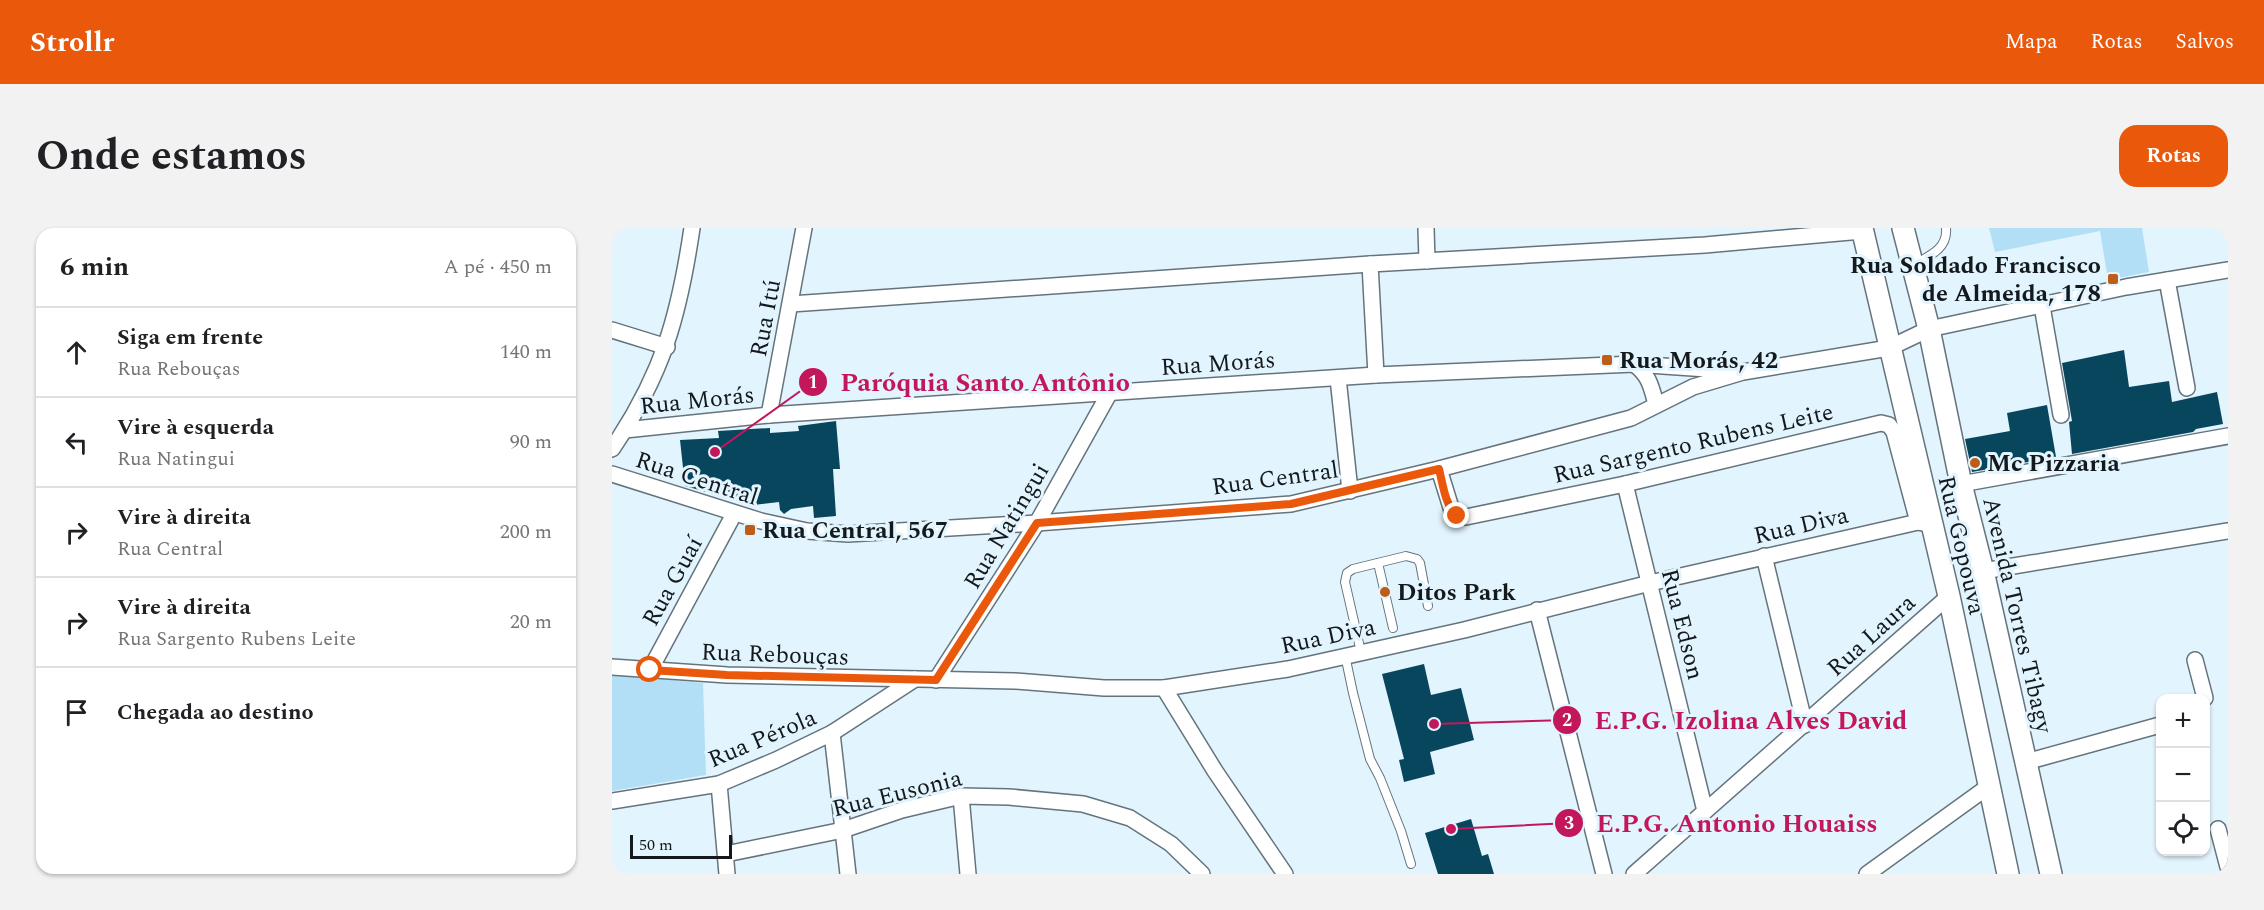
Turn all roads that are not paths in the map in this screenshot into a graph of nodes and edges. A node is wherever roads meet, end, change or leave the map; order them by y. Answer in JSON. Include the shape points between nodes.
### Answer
{"nodes":[{"id":1,"x":692,"y":228,"type":"edge"},
{"id":2,"x":804,"y":228,"type":"edge"},
{"id":3,"x":1426,"y":228,"type":"edge"},
{"id":4,"x":1903,"y":228,"type":"edge"},
{"id":5,"x":1946,"y":228,"type":"edge"},
{"id":6,"x":1862,"y":230,"type":"edge"},
{"id":7,"x":1427,"y":261,"type":"junction"},
{"id":8,"x":1370,"y":264,"type":"junction"},
{"id":9,"x":1912,"y":266,"type":"junction"},
{"id":10,"x":2228,"y":270,"type":"edge"},
{"id":11,"x":2168,"y":280,"type":"junction"},
{"id":12,"x":791,"y":304,"type":"junction"},
{"id":13,"x":2042,"y":306,"type":"junction"},
{"id":14,"x":1929,"y":329,"type":"junction"},
{"id":15,"x":612,"y":330,"type":"edge"},
{"id":16,"x":667,"y":348,"type":"junction"},
{"id":17,"x":1889,"y":348,"type":"junction"},
{"id":18,"x":1634,"y":364,"type":"junction"},
{"id":19,"x":1743,"y":372,"type":"junction"},
{"id":20,"x":1376,"y":375,"type":"junction"},
{"id":21,"x":1338,"y":378,"type":"junction"},
{"id":22,"x":2187,"y":388,"type":"dead end"},
{"id":23,"x":1110,"y":392,"type":"junction"},
{"id":24,"x":1656,"y":404,"type":"junction"},
{"id":25,"x":769,"y":415,"type":"junction"},
{"id":26,"x":2061,"y":415,"type":"dead end"},
{"id":27,"x":625,"y":430,"type":"junction"},
{"id":28,"x":2228,"y":436,"type":"edge"},
{"id":29,"x":612,"y":449,"type":"edge"},
{"id":30,"x":1439,"y":469,"type":"junction"},
{"id":31,"x":612,"y":474,"type":"edge"},
{"id":32,"x":1625,"y":484,"type":"junction"},
{"id":33,"x":1961,"y":484,"type":"junction"},
{"id":34,"x":1350,"y":491,"type":"junction"},
{"id":35,"x":734,"y":514,"type":"junction"},
{"id":36,"x":1037,"y":523,"type":"junction"},
{"id":37,"x":1925,"y":523,"type":"junction"},
{"id":38,"x":2228,"y":531,"type":"edge"},
{"id":39,"x":1764,"y":556,"type":"junction"},
{"id":40,"x":1378,"y":563,"type":"junction"},
{"id":41,"x":1983,"y":571,"type":"junction"},
{"id":42,"x":1650,"y":583,"type":"junction"},
{"id":43,"x":1949,"y":596,"type":"junction"},
{"id":44,"x":1428,"y":606,"type":"dead end"},
{"id":45,"x":1538,"y":610,"type":"junction"},
{"id":46,"x":1393,"y":628,"type":"dead end"},
{"id":47,"x":1361,"y":652,"type":"junction"},
{"id":48,"x":1345,"y":656,"type":"junction"},
{"id":49,"x":2195,"y":660,"type":"dead end"},
{"id":50,"x":612,"y":667,"type":"edge"},
{"id":51,"x":650,"y":670,"type":"junction"},
{"id":52,"x":915,"y":679,"type":"junction"},
{"id":53,"x":936,"y":680,"type":"junction"},
{"id":54,"x":1164,"y":688,"type":"junction"},
{"id":55,"x":2204,"y":694,"type":"edge"},
{"id":56,"x":1805,"y":725,"type":"junction"},
{"id":57,"x":2156,"y":726,"type":"edge"},
{"id":58,"x":832,"y":734,"type":"junction"},
{"id":59,"x":2026,"y":762,"type":"junction"},
{"id":60,"x":719,"y":784,"type":"junction"},
{"id":61,"x":1989,"y":786,"type":"junction"},
{"id":62,"x":961,"y":796,"type":"junction"},
{"id":63,"x":612,"y":801,"type":"edge"},
{"id":64,"x":1705,"y":811,"type":"junction"},
{"id":65,"x":2218,"y":829,"type":"dead end"},
{"id":66,"x":843,"y":830,"type":"junction"},
{"id":67,"x":726,"y":854,"type":"junction"},
{"id":68,"x":1411,"y":864,"type":"dead end"},
{"id":69,"x":2228,"y":867,"type":"edge"},
{"id":70,"x":1883,"y":869,"type":"edge"},
{"id":71,"x":728,"y":874,"type":"edge"},
{"id":72,"x":848,"y":874,"type":"edge"},
{"id":73,"x":968,"y":874,"type":"edge"},
{"id":74,"x":1202,"y":874,"type":"edge"},
{"id":75,"x":1285,"y":874,"type":"edge"},
{"id":76,"x":1605,"y":874,"type":"edge"},
{"id":77,"x":1634,"y":874,"type":"edge"},
{"id":78,"x":1867,"y":874,"type":"edge"},
{"id":79,"x":2008,"y":874,"type":"edge"},
{"id":80,"x":2051,"y":874,"type":"edge"}],
"edges":[{"from":1,"to":16,"type":"street","via":[[685,278]]},
{"from":2,"to":12,"type":"street","name":"Rua Itú"},
{"from":3,"to":7,"type":"street"},
{"from":4,"to":9,"type":"main road","name":"Avenida Torres Tibagy"},
{"from":5,"to":9,"type":"lane","via":[[1942,246]]},
{"from":6,"to":7,"type":"street","via":[[1705,245]]},
{"from":6,"to":17,"type":"main road","name":"Rua Gopouva"},
{"from":7,"to":8,"type":"street"},
{"from":8,"to":12,"type":"street"},
{"from":8,"to":20,"type":"street"},
{"from":9,"to":14,"type":"main road","name":"Avenida Torres Tibagy"},
{"from":10,"to":11,"type":"street","name":"Rua Central"},
{"from":11,"to":13,"type":"street","name":"Rua Central"},
{"from":11,"to":22,"type":"street"},
{"from":12,"to":25,"type":"street","name":"Rua Itú"},
{"from":13,"to":14,"type":"street","name":"Rua Central"},
{"from":13,"to":26,"type":"street"},
{"from":14,"to":17,"type":"street","name":"Rua Central"},
{"from":14,"to":33,"type":"main road","name":"Avenida Torres Tibagy"},
{"from":15,"to":16,"type":"street"},
{"from":16,"to":27,"type":"street"},
{"from":17,"to":19,"type":"street","name":"Rua Central"},
{"from":17,"to":37,"type":"main road","name":"Rua Gopouva"},
{"from":18,"to":19,"type":"street","name":"Rua Morás"},
{"from":18,"to":20,"type":"street","name":"Rua Morás"},
{"from":18,"to":24,"type":"street","via":[[1645,372]]},
{"from":19,"to":24,"type":"street","name":"Rua Central","via":[[1693,387]]},
{"from":20,"to":21,"type":"street","name":"Rua Morás"},
{"from":21,"to":23,"type":"street","name":"Rua Morás"},
{"from":21,"to":34,"type":"street"},
{"from":23,"to":25,"type":"street","name":"Rua Morás"},
{"from":23,"to":36,"type":"street","name":"Rua Natingui"},
{"from":24,"to":30,"type":"street","name":"Rua Central","via":[[1630,418]]},
{"from":25,"to":27,"type":"street","name":"Rua Morás"},
{"from":27,"to":29,"type":"street"},
{"from":28,"to":33,"type":"street"},
{"from":30,"to":32,"type":"street","name":"Rua Sargento Rubens Leite","via":[[1452,511],[1466,517]]},
{"from":30,"to":34,"type":"street","name":"Rua Central"},
{"from":31,"to":35,"type":"street","name":"Rua Central"},
{"from":32,"to":37,"type":"street","name":"Rua Sargento Rubens Leite","via":[[1881,423],[1894,432]]},
{"from":32,"to":42,"type":"street","name":"Rua Edson"},
{"from":33,"to":41,"type":"main road","name":"Avenida Torres Tibagy"},
{"from":34,"to":36,"type":"street","name":"Rua Central","via":[[1291,504]]},
{"from":35,"to":36,"type":"street","name":"Rua Central","via":[[807,531],[848,534]]},
{"from":35,"to":51,"type":"street","name":"Rua Guaí"},
{"from":36,"to":53,"type":"street","name":"Rua Natingui"},
{"from":37,"to":39,"type":"street","name":"Rua Diva"},
{"from":37,"to":43,"type":"main road","name":"Rua Gopouva"},
{"from":38,"to":41,"type":"street"},
{"from":39,"to":42,"type":"street","name":"Rua Diva"},
{"from":39,"to":56,"type":"street"},
{"from":40,"to":44,"type":"lane","via":[[1406,556],[1417,559]]},
{"from":40,"to":46,"type":"lane"},
{"from":40,"to":47,"type":"lane","via":[[1353,569],[1347,573],[1345,582]]},
{"from":41,"to":59,"type":"main road","name":"Avenida Torres Tibagy"},
{"from":42,"to":45,"type":"street","name":"Rua Diva"},
{"from":42,"to":64,"type":"street","name":"Rua Edson"},
{"from":43,"to":56,"type":"street","name":"Rua Laura"},
{"from":43,"to":61,"type":"main road","name":"Rua Gopouva"},
{"from":45,"to":47,"type":"street","name":"Rua Diva"},
{"from":45,"to":76,"type":"street"},
{"from":47,"to":48,"type":"street","name":"Rua Diva"},
{"from":48,"to":54,"type":"street","name":"Rua Diva"},
{"from":48,"to":68,"type":"lane","via":[[1370,759]]},
{"from":49,"to":55,"type":"street"},
{"from":50,"to":51,"type":"street","name":"Rua Rebouças"},
{"from":51,"to":52,"type":"street","name":"Rua Rebouças","via":[[847,680]]},
{"from":52,"to":53,"type":"street","name":"Rua Rebouças"},
{"from":52,"to":58,"type":"street","name":"Rua Pérola"},
{"from":53,"to":54,"type":"street","name":"Rua Diva"},
{"from":54,"to":75,"type":"street"},
{"from":56,"to":64,"type":"street","name":"Rua Laura"},
{"from":57,"to":59,"type":"street"},
{"from":58,"to":60,"type":"street","name":"Rua Pérola"},
{"from":58,"to":66,"type":"street"},
{"from":59,"to":80,"type":"main road","name":"Avenida Torres Tibagy"},
{"from":60,"to":63,"type":"street","name":"Rua Pérola"},
{"from":60,"to":67,"type":"street"},
{"from":61,"to":70,"type":"street"},
{"from":61,"to":79,"type":"main road","name":"Rua Gopouva"},
{"from":62,"to":66,"type":"street","name":"Rua Eusonia"},
{"from":62,"to":73,"type":"street"},
{"from":62,"to":74,"type":"street","name":"Rua Eusonia","via":[[1083,804],[1130,818],[1171,844]]},
{"from":64,"to":77,"type":"street","name":"Rua Laura"},
{"from":65,"to":69,"type":"street"},
{"from":66,"to":67,"type":"street","name":"Rua Eusonia"},
{"from":66,"to":72,"type":"street"},
{"from":67,"to":71,"type":"street"},
{"from":70,"to":78,"type":"street"}]}
